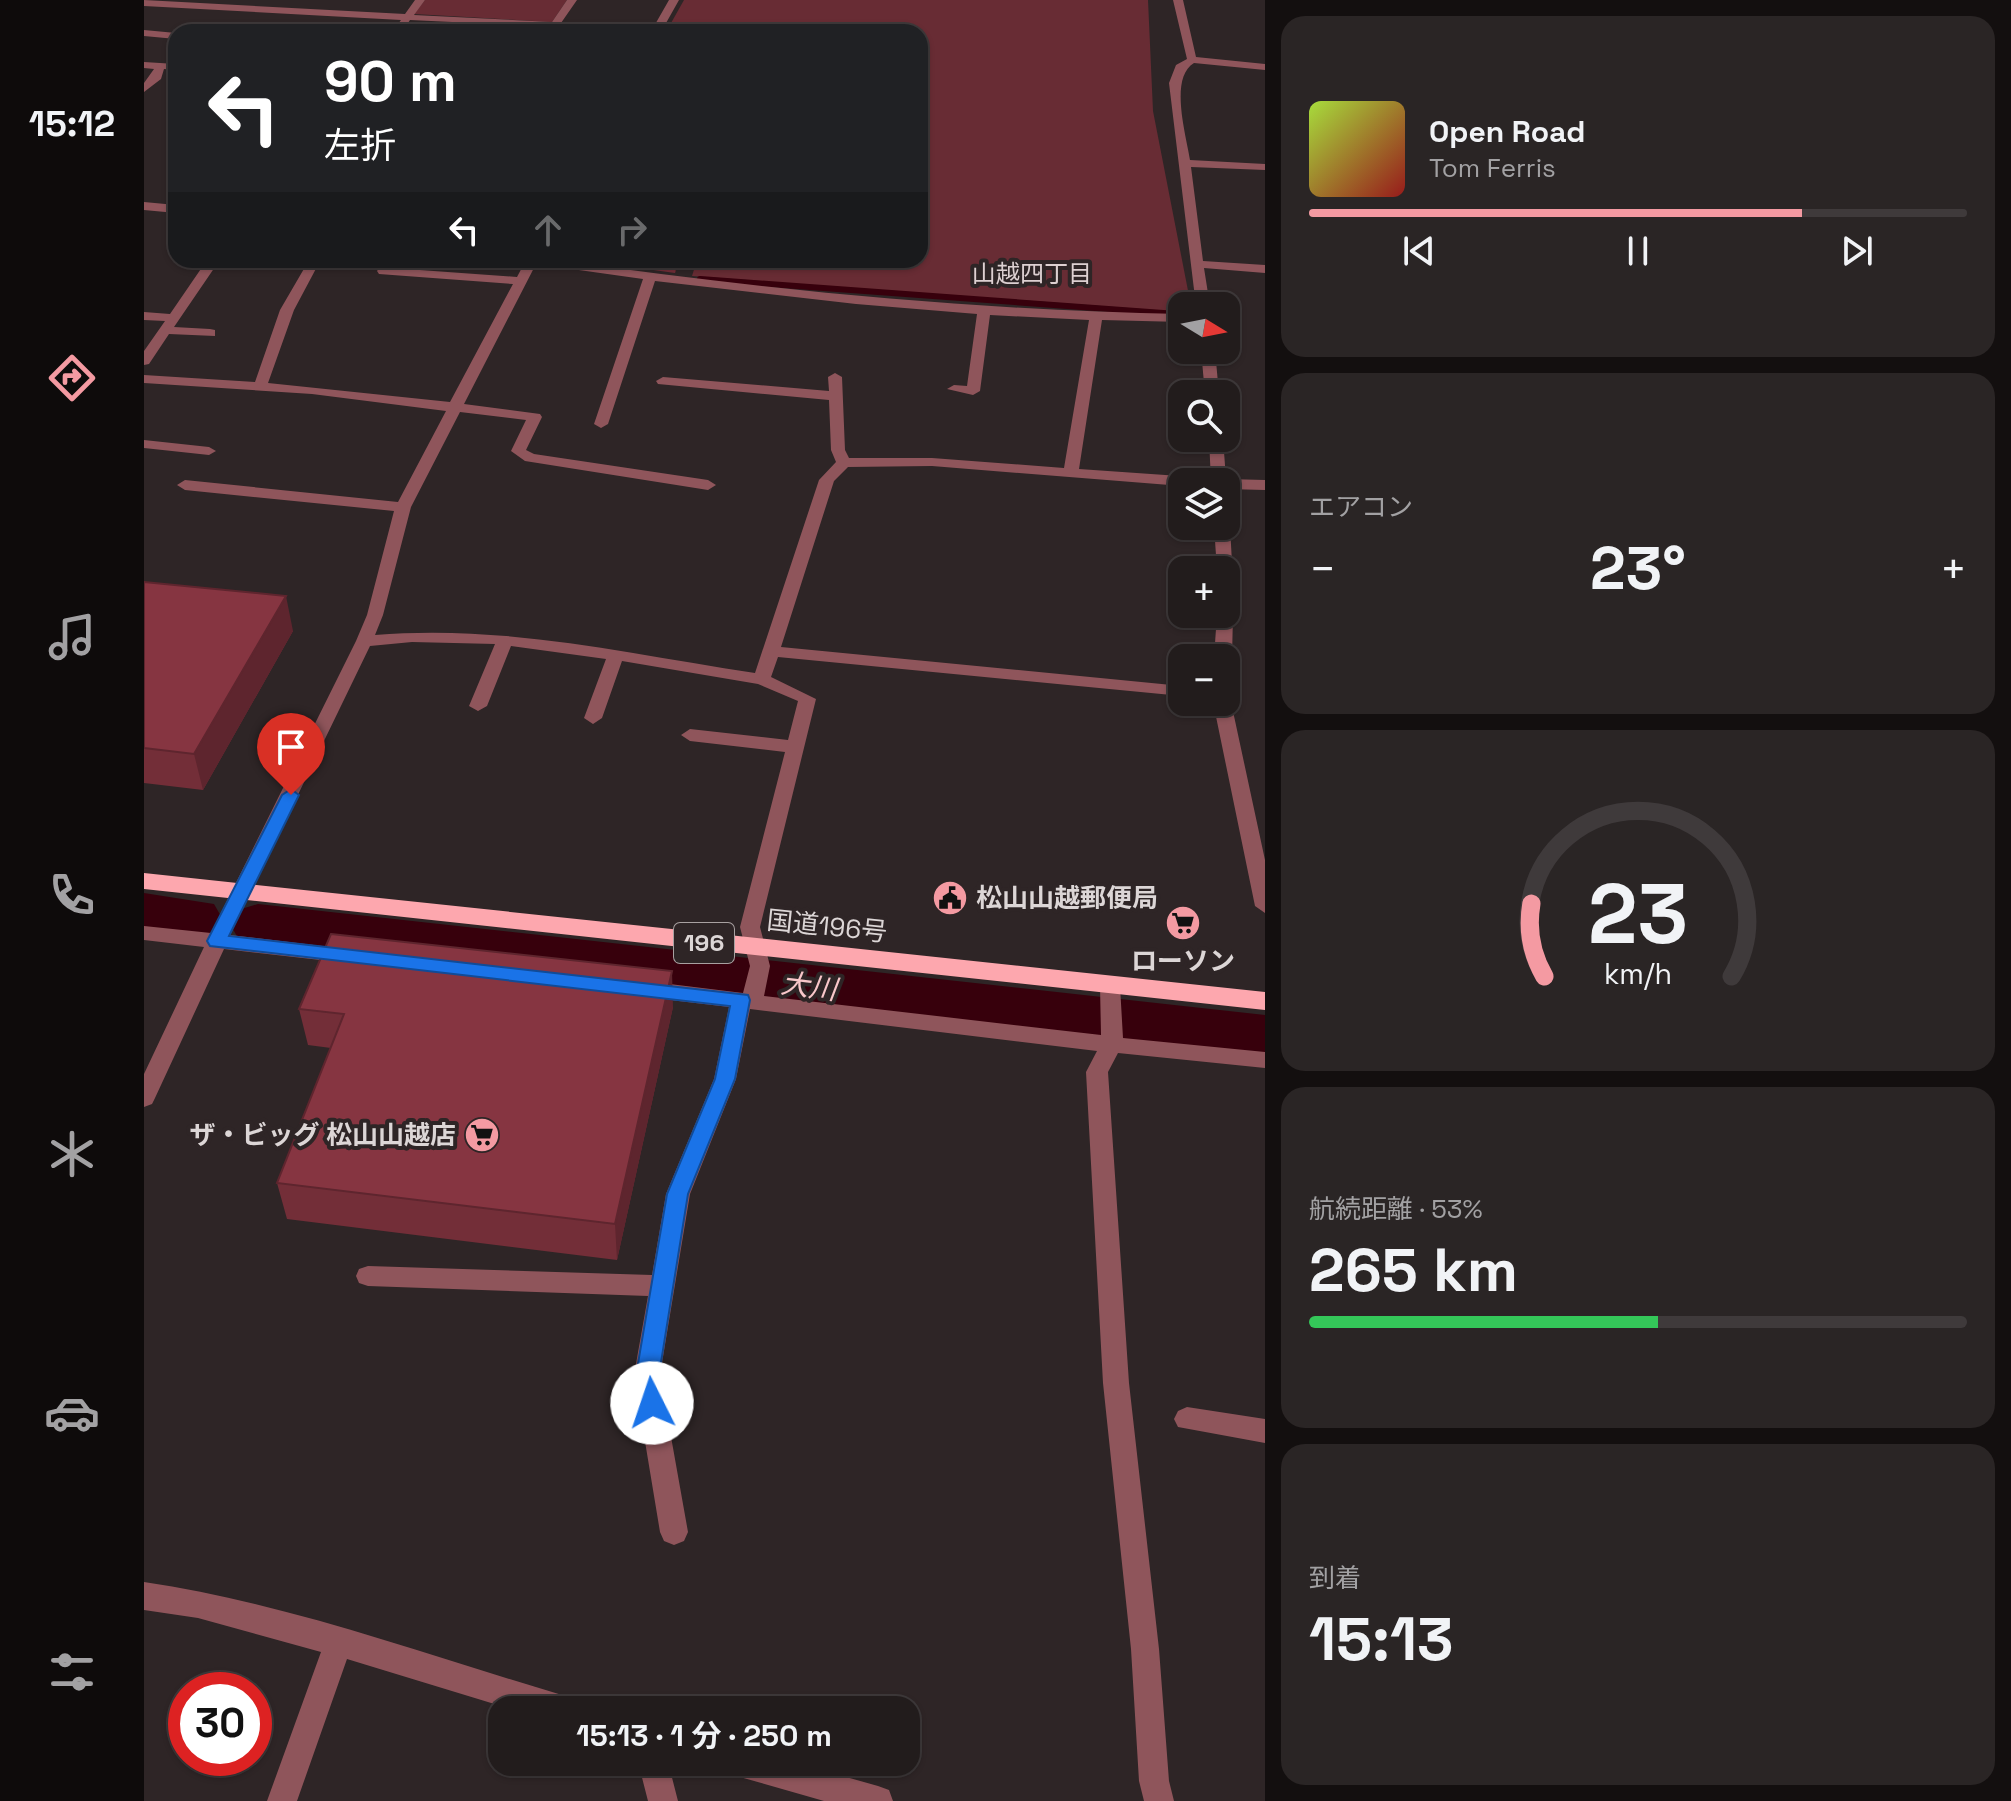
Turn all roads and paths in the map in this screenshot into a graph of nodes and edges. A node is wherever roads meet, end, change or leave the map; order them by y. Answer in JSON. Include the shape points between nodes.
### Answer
{"nodes":[{"id":1,"x":420,"y":0,"type":"edge"},
{"id":2,"x":572,"y":0,"type":"edge"},
{"id":3,"x":674,"y":0,"type":"edge"},
{"id":4,"x":1178,"y":0,"type":"edge"},
{"id":5,"x":145,"y":2,"type":"edge"},
{"id":6,"x":235,"y":4,"type":"edge"},
{"id":7,"x":407,"y":17,"type":"junction"},
{"id":8,"x":402,"y":24,"type":"edge"},
{"id":9,"x":536,"y":24,"type":"edge"},
{"id":10,"x":556,"y":24,"type":"edge"},
{"id":11,"x":660,"y":24,"type":"edge"},
{"id":12,"x":144,"y":33,"type":"edge"},
{"id":13,"x":168,"y":35,"type":"edge"},
{"id":14,"x":1192,"y":60,"type":"junction"},
{"id":15,"x":144,"y":65,"type":"edge"},
{"id":16,"x":160,"y":66,"type":"junction"},
{"id":17,"x":168,"y":66,"type":"edge"},
{"id":18,"x":1265,"y":67,"type":"edge"},
{"id":19,"x":144,"y":89,"type":"edge"},
{"id":20,"x":1186,"y":163,"type":"junction"},
{"id":21,"x":1265,"y":167,"type":"edge"},
{"id":22,"x":144,"y":206,"type":"edge"},
{"id":23,"x":168,"y":208,"type":"edge"},
{"id":24,"x":1198,"y":264,"type":"junction"},
{"id":25,"x":208,"y":268,"type":"edge"},
{"id":26,"x":310,"y":268,"type":"edge"},
{"id":27,"x":385,"y":268,"type":"edge"},
{"id":28,"x":527,"y":268,"type":"edge"},
{"id":29,"x":584,"y":268,"type":"edge"},
{"id":30,"x":1265,"y":269,"type":"edge"},
{"id":31,"x":650,"y":278,"type":"junction"},
{"id":32,"x":520,"y":281,"type":"junction"},
{"id":33,"x":1201,"y":292,"type":"edge"},
{"id":34,"x":984,"y":310,"type":"junction"},
{"id":35,"x":144,"y":316,"type":"edge"},
{"id":36,"x":1096,"y":317,"type":"junction"},
{"id":37,"x":175,"y":318,"type":"junction"},
{"id":38,"x":1168,"y":318,"type":"edge"},
{"id":39,"x":166,"y":330,"type":"junction"},
{"id":40,"x":199,"y":346,"type":"dead end"},
{"id":41,"x":146,"y":356,"type":"edge"},
{"id":42,"x":835,"y":377,"type":"dead end"},
{"id":43,"x":144,"y":379,"type":"edge"},
{"id":44,"x":663,"y":381,"type":"dead end"},
{"id":45,"x":260,"y":387,"type":"junction"},
{"id":46,"x":954,"y":389,"type":"dead end"},
{"id":47,"x":835,"y":396,"type":"junction"},
{"id":48,"x":454,"y":409,"type":"junction"},
{"id":49,"x":601,"y":424,"type":"dead end"},
{"id":50,"x":144,"y":444,"type":"edge"},
{"id":51,"x":209,"y":451,"type":"dead end"},
{"id":52,"x":844,"y":463,"type":"junction"},
{"id":53,"x":1071,"y":473,"type":"junction"},
{"id":54,"x":1168,"y":480,"type":"edge"},
{"id":55,"x":1240,"y":484,"type":"edge"},
{"id":56,"x":185,"y":485,"type":"dead end"},
{"id":57,"x":708,"y":485,"type":"dead end"},
{"id":58,"x":1265,"y":485,"type":"edge"},
{"id":59,"x":403,"y":507,"type":"junction"},
{"id":60,"x":364,"y":641,"type":"junction"},
{"id":61,"x":504,"y":643,"type":"junction"},
{"id":62,"x":770,"y":651,"type":"junction"},
{"id":63,"x":616,"y":654,"type":"junction"},
{"id":64,"x":762,"y":679,"type":"junction"},
{"id":65,"x":1168,"y":690,"type":"edge"},
{"id":66,"x":478,"y":706,"type":"dead end"},
{"id":67,"x":1225,"y":716,"type":"edge"},
{"id":68,"x":593,"y":718,"type":"dead end"},
{"id":69,"x":690,"y":735,"type":"dead end"},
{"id":70,"x":795,"y":747,"type":"junction"},
{"id":71,"x":144,"y":881,"type":"edge"},
{"id":72,"x":236,"y":901,"type":"junction"},
{"id":73,"x":1265,"y":906,"type":"edge"},
{"id":74,"x":144,"y":933,"type":"edge"},
{"id":75,"x":219,"y":936,"type":"junction"},
{"id":76,"x":759,"y":958,"type":"junction"},
{"id":77,"x":370,"y":959,"type":"edge"},
{"id":78,"x":617,"y":986,"type":"edge"},
{"id":79,"x":749,"y":997,"type":"junction"},
{"id":80,"x":1110,"y":998,"type":"junction"},
{"id":81,"x":1265,"y":1001,"type":"edge"},
{"id":82,"x":1112,"y":1041,"type":"junction"},
{"id":83,"x":1265,"y":1060,"type":"edge"},
{"id":84,"x":144,"y":1098,"type":"edge"},
{"id":85,"x":368,"y":1276,"type":"dead end"},
{"id":86,"x":663,"y":1286,"type":"junction"},
{"id":87,"x":1187,"y":1419,"type":"dead end"},
{"id":88,"x":1265,"y":1431,"type":"edge"},
{"id":89,"x":674,"y":1532,"type":"dead end"},
{"id":90,"x":144,"y":1596,"type":"edge"},
{"id":91,"x":338,"y":1645,"type":"junction"},
{"id":92,"x":514,"y":1696,"type":"edge"},
{"id":93,"x":657,"y":1776,"type":"edge"},
{"id":94,"x":790,"y":1776,"type":"edge"},
{"id":95,"x":282,"y":1801,"type":"edge"},
{"id":96,"x":663,"y":1801,"type":"edge"},
{"id":97,"x":878,"y":1801,"type":"edge"},
{"id":98,"x":1159,"y":1801,"type":"edge"}],
"edges":[{"from":1,"to":7,"type":"street"},
{"from":2,"to":10,"type":"street"},
{"from":3,"to":11,"type":"street"},
{"from":4,"to":14,"type":"street"},
{"from":5,"to":6,"type":"street"},
{"from":6,"to":7,"type":"street","via":[[368,19]]},
{"from":7,"to":8,"type":"street"},
{"from":7,"to":9,"type":"street"},
{"from":12,"to":13,"type":"street"},
{"from":14,"to":18,"type":"street"},
{"from":14,"to":20,"type":"street","via":[[1180,67],[1174,83]]},
{"from":15,"to":16,"type":"street"},
{"from":16,"to":17,"type":"street"},
{"from":16,"to":19,"type":"street"},
{"from":20,"to":21,"type":"street"},
{"from":20,"to":24,"type":"street"},
{"from":22,"to":23,"type":"street"},
{"from":24,"to":30,"type":"street"},
{"from":24,"to":33,"type":"street"},
{"from":25,"to":37,"type":"street"},
{"from":26,"to":45,"type":"street","via":[[287,310]]},
{"from":27,"to":32,"type":"street"},
{"from":28,"to":32,"type":"street"},
{"from":29,"to":31,"type":"street"},
{"from":31,"to":34,"type":"street"},
{"from":31,"to":49,"type":"street"},
{"from":32,"to":48,"type":"street"},
{"from":34,"to":36,"type":"street"},
{"from":34,"to":46,"type":"street","via":[[973,391]]},
{"from":35,"to":37,"type":"street"},
{"from":36,"to":38,"type":"street"},
{"from":36,"to":53,"type":"street"},
{"from":37,"to":39,"type":"street"},
{"from":39,"to":40,"type":"street","via":[[214,328]]},
{"from":39,"to":41,"type":"street"},
{"from":42,"to":47,"type":"street"},
{"from":43,"to":45,"type":"street"},
{"from":44,"to":47,"type":"street"},
{"from":45,"to":48,"type":"street"},
{"from":47,"to":52,"type":"street","via":[[838,450]]},
{"from":48,"to":57,"type":"street","via":[[535,417],[518,451],[530,458]]},
{"from":48,"to":59,"type":"street"},
{"from":50,"to":51,"type":"street"},
{"from":52,"to":53,"type":"street","via":[[932,462]]},
{"from":52,"to":62,"type":"street","via":[[827,480]]},
{"from":53,"to":54,"type":"street"},
{"from":55,"to":58,"type":"street"},
{"from":56,"to":59,"type":"street"},
{"from":59,"to":60,"type":"street"},
{"from":60,"to":61,"type":"street","via":[[434,635]]},
{"from":60,"to":72,"type":"street"},
{"from":61,"to":63,"type":"street"},
{"from":61,"to":66,"type":"street"},
{"from":62,"to":64,"type":"street"},
{"from":62,"to":65,"type":"street"},
{"from":63,"to":64,"type":"street"},
{"from":63,"to":68,"type":"street"},
{"from":64,"to":70,"type":"street","via":[[807,699]]},
{"from":67,"to":73,"type":"street"},
{"from":69,"to":70,"type":"street"},
{"from":70,"to":76,"type":"street","via":[[750,927]]},
{"from":71,"to":72,"type":"highway","name":"国道196号","number":"196"},
{"from":72,"to":75,"type":"street"},
{"from":72,"to":76,"type":"highway","name":"国道196号","number":"196"},
{"from":74,"to":75,"type":"street"},
{"from":75,"to":77,"type":"street"},
{"from":75,"to":84,"type":"street"},
{"from":76,"to":79,"type":"street"},
{"from":76,"to":80,"type":"highway","name":"国道196号","number":"196"},
{"from":78,"to":79,"type":"street"},
{"from":79,"to":82,"type":"street"},
{"from":79,"to":86,"type":"street","via":[[725,1079],[678,1194]]},
{"from":80,"to":81,"type":"highway","name":"国道196号","number":"196"},
{"from":80,"to":82,"type":"street"},
{"from":82,"to":83,"type":"street"},
{"from":82,"to":98,"type":"street","via":[[1097,1072],[1115,1367]]},
{"from":85,"to":86,"type":"street"},
{"from":86,"to":89,"type":"street","via":[[647,1375]]},
{"from":87,"to":88,"type":"street"},
{"from":90,"to":91,"type":"street","via":[[267,1621]]},
{"from":91,"to":92,"type":"street"},
{"from":91,"to":95,"type":"street"},
{"from":93,"to":96,"type":"street"},
{"from":94,"to":97,"type":"street"}]}
